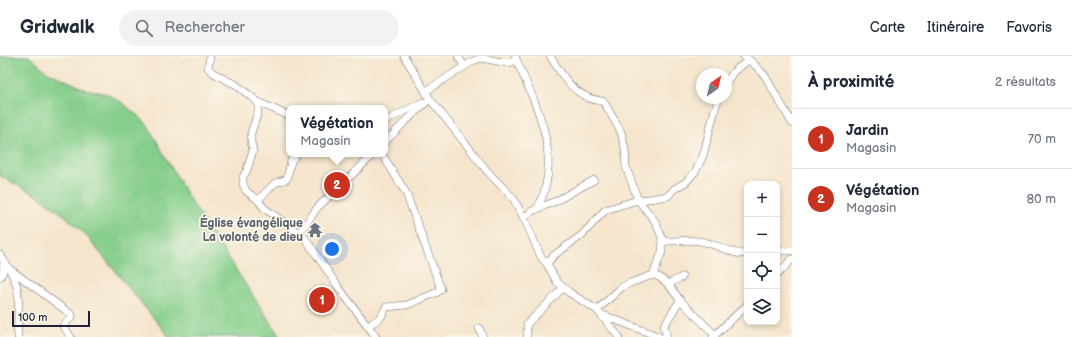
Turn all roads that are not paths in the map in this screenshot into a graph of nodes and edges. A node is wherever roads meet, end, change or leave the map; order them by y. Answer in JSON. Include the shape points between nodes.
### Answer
{"nodes":[{"id":1,"x":210,"y":56,"type":"edge"},
{"id":2,"x":404,"y":56,"type":"edge"},
{"id":3,"x":458,"y":56,"type":"edge"},
{"id":4,"x":550,"y":56,"type":"edge"},
{"id":5,"x":516,"y":57,"type":"edge"},
{"id":6,"x":746,"y":58,"type":"edge"},
{"id":7,"x":464,"y":66,"type":"junction"},
{"id":8,"x":732,"y":74,"type":"edge"},
{"id":9,"x":426,"y":91,"type":"junction"},
{"id":10,"x":429,"y":100,"type":"junction"},
{"id":11,"x":258,"y":102,"type":"junction"},
{"id":12,"x":716,"y":104,"type":"edge"},
{"id":13,"x":286,"y":115,"type":"edge"},
{"id":14,"x":388,"y":120,"type":"edge"},
{"id":15,"x":792,"y":123,"type":"edge"},
{"id":16,"x":388,"y":139,"type":"edge"},
{"id":17,"x":294,"y":157,"type":"edge"},
{"id":18,"x":371,"y":157,"type":"edge"},
{"id":19,"x":383,"y":157,"type":"edge"},
{"id":20,"x":594,"y":180,"type":"dead end"},
{"id":21,"x":258,"y":200,"type":"junction"},
{"id":22,"x":638,"y":200,"type":"junction"},
{"id":23,"x":537,"y":209,"type":"junction"},
{"id":24,"x":524,"y":218,"type":"junction"},
{"id":25,"x":299,"y":233,"type":"junction"},
{"id":26,"x":662,"y":241,"type":"junction"},
{"id":27,"x":780,"y":251,"type":"edge"},
{"id":28,"x":792,"y":251,"type":"edge"},
{"id":29,"x":744,"y":254,"type":"edge"},
{"id":30,"x":2,"y":258,"type":"edge"},
{"id":31,"x":792,"y":259,"type":"edge"},
{"id":32,"x":547,"y":264,"type":"junction"},
{"id":33,"x":11,"y":270,"type":"junction"},
{"id":34,"x":780,"y":272,"type":"edge"},
{"id":35,"x":654,"y":275,"type":"junction"},
{"id":36,"x":0,"y":276,"type":"edge"},
{"id":37,"x":682,"y":277,"type":"dead end"},
{"id":38,"x":668,"y":284,"type":"junction"},
{"id":39,"x":562,"y":288,"type":"junction"},
{"id":40,"x":680,"y":300,"type":"junction"},
{"id":41,"x":744,"y":308,"type":"edge"},
{"id":42,"x":599,"y":312,"type":"junction"},
{"id":43,"x":368,"y":326,"type":"junction"},
{"id":44,"x":664,"y":326,"type":"junction"},
{"id":45,"x":478,"y":328,"type":"dead end"},
{"id":46,"x":657,"y":336,"type":"edge"},
{"id":47,"x":714,"y":336,"type":"edge"},
{"id":48,"x":18,"y":337,"type":"edge"},
{"id":49,"x":71,"y":337,"type":"edge"},
{"id":50,"x":376,"y":337,"type":"edge"},
{"id":51,"x":483,"y":337,"type":"edge"},
{"id":52,"x":527,"y":337,"type":"edge"},
{"id":53,"x":619,"y":337,"type":"edge"},
{"id":54,"x":667,"y":337,"type":"edge"}],
"edges":[{"from":1,"to":11,"type":"street","via":[[208,68],[212,72],[235,84]]},
{"from":2,"to":9,"type":"street"},
{"from":3,"to":7,"type":"street"},
{"from":4,"to":22,"type":"street","via":[[572,86],[607,106],[621,132],[626,168]]},
{"from":5,"to":7,"type":"street","via":[[508,63],[481,58]]},
{"from":5,"to":23,"type":"street","via":[[547,141],[548,174]]},
{"from":6,"to":8,"type":"street"},
{"from":6,"to":15,"type":"street","via":[[765,76]]},
{"from":7,"to":9,"type":"street"},
{"from":9,"to":10,"type":"street"},
{"from":10,"to":14,"type":"street"},
{"from":10,"to":16,"type":"street"},
{"from":10,"to":24,"type":"street","via":[[488,172],[513,198]]},
{"from":11,"to":13,"type":"street"},
{"from":11,"to":21,"type":"street","via":[[251,137],[253,150],[243,177],[246,191]]},
{"from":12,"to":22,"type":"street","via":[[703,156],[695,172],[668,196]]},
{"from":17,"to":21,"type":"street","via":[[287,179],[275,183]]},
{"from":18,"to":25,"type":"street","via":[[318,207]]},
{"from":19,"to":43,"type":"street","via":[[406,193],[441,289],[407,305],[386,307],[381,318]]},
{"from":20,"to":23,"type":"street"},
{"from":21,"to":25,"type":"street","via":[[269,212]]},
{"from":22,"to":26,"type":"street","via":[[655,221]]},
{"from":22,"to":32,"type":"street","via":[[605,210],[582,235],[553,256]]},
{"from":23,"to":24,"type":"street"},
{"from":24,"to":32,"type":"street","via":[[541,257]]},
{"from":25,"to":43,"type":"street"},
{"from":26,"to":29,"type":"street","via":[[698,241]]},
{"from":26,"to":35,"type":"street","via":[[662,252]]},
{"from":27,"to":28,"type":"street"},
{"from":30,"to":33,"type":"street"},
{"from":30,"to":36,"type":"street","via":[[3,272]]},
{"from":31,"to":34,"type":"street"},
{"from":32,"to":39,"type":"street"},
{"from":33,"to":48,"type":"street","via":[[18,288]]},
{"from":33,"to":49,"type":"street","via":[[72,315],[63,326]]},
{"from":35,"to":38,"type":"street"},
{"from":35,"to":42,"type":"street","via":[[626,285]]},
{"from":37,"to":38,"type":"street"},
{"from":38,"to":40,"type":"street"},
{"from":39,"to":42,"type":"street"},
{"from":39,"to":52,"type":"street","via":[[527,324]]},
{"from":40,"to":44,"type":"street"},
{"from":40,"to":47,"type":"street"},
{"from":41,"to":47,"type":"street"},
{"from":42,"to":46,"type":"street"},
{"from":42,"to":53,"type":"street"},
{"from":43,"to":50,"type":"street"},
{"from":44,"to":46,"type":"street"},
{"from":44,"to":54,"type":"street"},
{"from":45,"to":51,"type":"street"}]}
